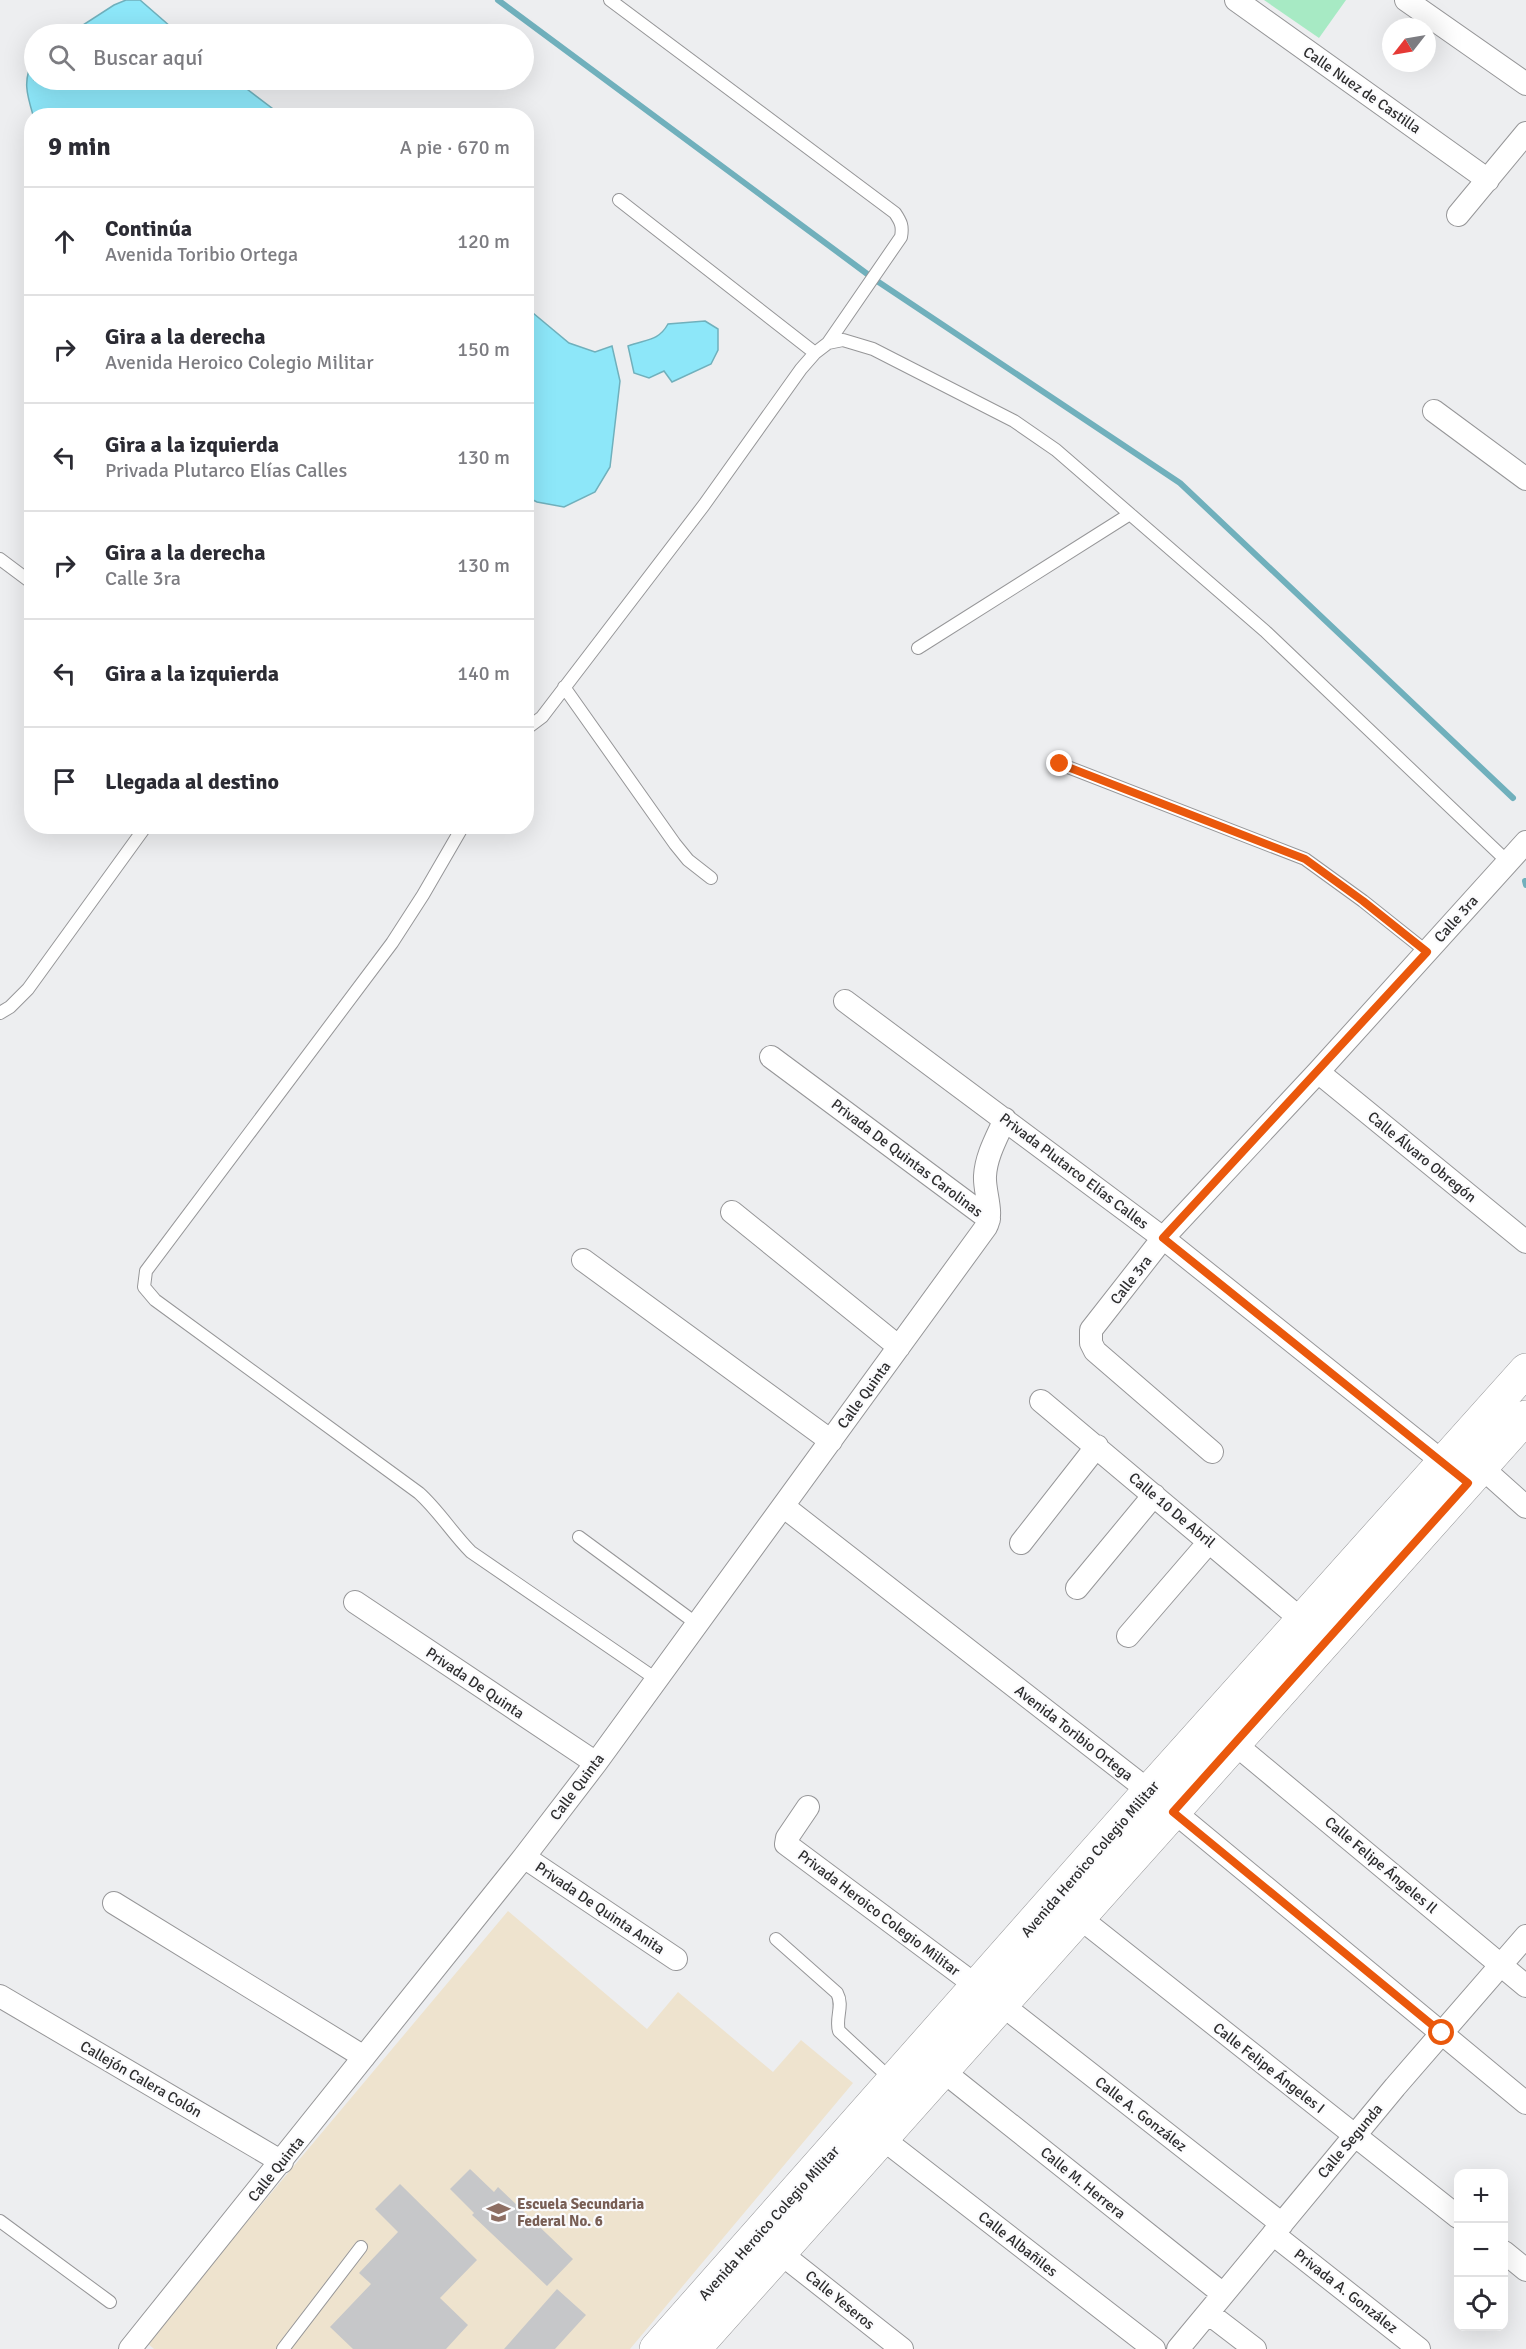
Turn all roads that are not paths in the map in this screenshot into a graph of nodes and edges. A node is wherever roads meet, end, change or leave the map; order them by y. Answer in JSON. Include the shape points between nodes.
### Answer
{"nodes":[{"id":1,"x":610,"y":0,"type":"edge"},
{"id":2,"x":1236,"y":0,"type":"edge"},
{"id":3,"x":1406,"y":0,"type":"edge"},
{"id":4,"x":1526,"y":84,"type":"edge"},
{"id":5,"x":1526,"y":133,"type":"edge"},
{"id":6,"x":1488,"y":180,"type":"junction"},
{"id":7,"x":619,"y":200,"type":"dead end"},
{"id":8,"x":1458,"y":215,"type":"dead end"},
{"id":9,"x":828,"y":343,"type":"junction"},
{"id":10,"x":815,"y":353,"type":"junction"},
{"id":11,"x":1434,"y":411,"type":"dead end"},
{"id":12,"x":1526,"y":479,"type":"edge"},
{"id":13,"x":1130,"y":514,"type":"junction"},
{"id":14,"x":0,"y":559,"type":"edge"},
{"id":15,"x":24,"y":577,"type":"edge"},
{"id":16,"x":918,"y":648,"type":"dead end"},
{"id":17,"x":564,"y":687,"type":"junction"},
{"id":18,"x":534,"y":723,"type":"edge"},
{"id":19,"x":1060,"y":764,"type":"dead end"},
{"id":20,"x":140,"y":834,"type":"edge"},
{"id":21,"x":458,"y":834,"type":"edge"},
{"id":22,"x":1526,"y":842,"type":"edge"},
{"id":23,"x":1508,"y":862,"type":"junction"},
{"id":24,"x":711,"y":878,"type":"dead end"},
{"id":25,"x":1427,"y":952,"type":"junction"},
{"id":26,"x":845,"y":1001,"type":"dead end"},
{"id":27,"x":0,"y":1013,"type":"edge"},
{"id":28,"x":771,"y":1057,"type":"dead end"},
{"id":29,"x":1318,"y":1072,"type":"junction"},
{"id":30,"x":1005,"y":1119,"type":"junction"},
{"id":31,"x":732,"y":1212,"type":"dead end"},
{"id":32,"x":989,"y":1219,"type":"junction"},
{"id":33,"x":1163,"y":1238,"type":"junction"},
{"id":34,"x":1526,"y":1242,"type":"edge"},
{"id":35,"x":583,"y":1260,"type":"dead end"},
{"id":36,"x":899,"y":1347,"type":"junction"},
{"id":37,"x":1526,"y":1370,"type":"edge"},
{"id":38,"x":1041,"y":1401,"type":"dead end"},
{"id":39,"x":1526,"y":1417,"type":"edge"},
{"id":40,"x":831,"y":1441,"type":"junction"},
{"id":41,"x":1097,"y":1446,"type":"junction"},
{"id":42,"x":1212,"y":1452,"type":"dead end"},
{"id":43,"x":1463,"y":1465,"type":"junction"},
{"id":44,"x":1154,"y":1495,"type":"junction"},
{"id":45,"x":783,"y":1506,"type":"junction"},
{"id":46,"x":1526,"y":1508,"type":"edge"},
{"id":47,"x":579,"y":1537,"type":"dead end"},
{"id":48,"x":1209,"y":1542,"type":"junction"},
{"id":49,"x":1021,"y":1544,"type":"dead end"},
{"id":50,"x":1077,"y":1588,"type":"dead end"},
{"id":51,"x":355,"y":1602,"type":"dead end"},
{"id":52,"x":1303,"y":1621,"type":"junction"},
{"id":53,"x":697,"y":1624,"type":"junction"},
{"id":54,"x":1128,"y":1636,"type":"dead end"},
{"id":55,"x":656,"y":1679,"type":"junction"},
{"id":56,"x":1235,"y":1744,"type":"junction"},
{"id":57,"x":596,"y":1763,"type":"junction"},
{"id":58,"x":1149,"y":1791,"type":"junction"},
{"id":59,"x":808,"y":1807,"type":"dead end"},
{"id":60,"x":1173,"y":1812,"type":"junction"},
{"id":61,"x":524,"y":1857,"type":"junction"},
{"id":62,"x":114,"y":1903,"type":"dead end"},
{"id":63,"x":1080,"y":1918,"type":"junction"},
{"id":64,"x":1526,"y":1936,"type":"edge"},
{"id":65,"x":776,"y":1939,"type":"dead end"},
{"id":66,"x":676,"y":1959,"type":"dead end"},
{"id":67,"x":1501,"y":1964,"type":"junction"},
{"id":68,"x":1526,"y":1986,"type":"edge"},
{"id":69,"x":0,"y":1996,"type":"edge"},
{"id":70,"x":989,"y":1996,"type":"junction"},
{"id":71,"x":1442,"y":2033,"type":"junction"},
{"id":72,"x":364,"y":2057,"type":"junction"},
{"id":73,"x":943,"y":2071,"type":"junction"},
{"id":74,"x":893,"y":2082,"type":"junction"},
{"id":75,"x":1526,"y":2103,"type":"edge"},
{"id":76,"x":1355,"y":2136,"type":"junction"},
{"id":77,"x":883,"y":2139,"type":"junction"},
{"id":78,"x":282,"y":2162,"type":"junction"},
{"id":79,"x":1454,"y":2214,"type":"edge"},
{"id":80,"x":0,"y":2221,"type":"edge"},
{"id":81,"x":1277,"y":2229,"type":"junction"},
{"id":82,"x":361,"y":2247,"type":"dead end"},
{"id":83,"x":779,"y":2252,"type":"junction"},
{"id":84,"x":1508,"y":2256,"type":"edge"},
{"id":85,"x":1526,"y":2270,"type":"edge"},
{"id":86,"x":1222,"y":2295,"type":"junction"},
{"id":87,"x":110,"y":2302,"type":"dead end"},
{"id":88,"x":1208,"y":2313,"type":"junction"},
{"id":89,"x":141,"y":2345,"type":"edge"},
{"id":90,"x":283,"y":2349,"type":"edge"},
{"id":91,"x":656,"y":2349,"type":"edge"},
{"id":92,"x":694,"y":2349,"type":"edge"},
{"id":93,"x":902,"y":2349,"type":"edge"},
{"id":94,"x":1154,"y":2349,"type":"edge"},
{"id":95,"x":1178,"y":2349,"type":"edge"},
{"id":96,"x":1255,"y":2349,"type":"edge"},
{"id":97,"x":1419,"y":2349,"type":"edge"}],
"edges":[{"from":1,"to":9,"type":"lane","via":[[899,219],[903,227],[901,237]]},
{"from":2,"to":6,"type":"street","name":"Calle Nuez de Castilla"},
{"from":3,"to":4,"type":"street"},
{"from":5,"to":6,"type":"street"},
{"from":6,"to":8,"type":"street"},
{"from":7,"to":10,"type":"lane"},
{"from":9,"to":10,"type":"lane"},
{"from":9,"to":13,"type":"lane","via":[[843,340],[873,349],[1014,421],[1056,450]]},
{"from":10,"to":17,"type":"lane"},
{"from":11,"to":12,"type":"street"},
{"from":13,"to":16,"type":"lane"},
{"from":13,"to":23,"type":"lane","via":[[1265,631]]},
{"from":14,"to":15,"type":"lane"},
{"from":17,"to":18,"type":"lane"},
{"from":17,"to":24,"type":"lane","via":[[675,844]]},
{"from":19,"to":25,"type":"lane","via":[[1305,859]]},
{"from":20,"to":27,"type":"lane","via":[[28,989]]},
{"from":21,"to":55,"type":"lane","via":[[392,943],[146,1272],[144,1287],[155,1300],[419,1493],[471,1552]]},
{"from":22,"to":23,"type":"street","name":"Calle 3ra"},
{"from":23,"to":25,"type":"street","name":"Calle 3ra"},
{"from":25,"to":29,"type":"street","name":"Calle 3ra"},
{"from":26,"to":30,"type":"street","name":"Privada Plutarco Elías Calles"},
{"from":28,"to":32,"type":"street","name":"Privada De Quintas Carolinas"},
{"from":29,"to":33,"type":"street","name":"Calle 3ra"},
{"from":29,"to":34,"type":"street","name":"Calle Álvaro Obregón"},
{"from":30,"to":32,"type":"street","name":"Privada De Quintas Carolinas","via":[[985,1174]]},
{"from":30,"to":33,"type":"street","name":"Privada Plutarco Elías Calles"},
{"from":31,"to":36,"type":"street"},
{"from":32,"to":36,"type":"street","name":"Calle Quinta"},
{"from":33,"to":42,"type":"street","name":"Calle 3ra","via":[[1091,1330],[1090,1343]]},
{"from":33,"to":43,"type":"street","name":"Privada Plutarco Elías Calles"},
{"from":35,"to":40,"type":"street"},
{"from":36,"to":40,"type":"street","name":"Calle Quinta"},
{"from":37,"to":43,"type":"main road","name":"Avenida Heroico Colegio Militar"},
{"from":38,"to":41,"type":"street","name":"Calle 10 De Abril"},
{"from":39,"to":43,"type":"main road","name":"Avenida Heroico Colegio Militar"},
{"from":40,"to":45,"type":"street","name":"Calle Quinta"},
{"from":41,"to":44,"type":"street","name":"Calle 10 De Abril"},
{"from":41,"to":49,"type":"street"},
{"from":43,"to":46,"type":"street","name":"Privada Plutarco Elías Calles"},
{"from":43,"to":52,"type":"main road","name":"Avenida Heroico Colegio Militar"},
{"from":43,"to":56,"type":"main road","name":"Avenida Heroico Colegio Militar"},
{"from":44,"to":48,"type":"street","name":"Calle 10 De Abril"},
{"from":44,"to":50,"type":"street"},
{"from":45,"to":53,"type":"street","name":"Calle Quinta"},
{"from":45,"to":58,"type":"street","name":"Avenida Toribio Ortega"},
{"from":47,"to":53,"type":"lane"},
{"from":48,"to":52,"type":"street","name":"Calle 10 De Abril"},
{"from":48,"to":54,"type":"street"},
{"from":51,"to":57,"type":"street","name":"Privada De Quinta"},
{"from":52,"to":58,"type":"main road","name":"Avenida Heroico Colegio Militar"},
{"from":53,"to":55,"type":"street","name":"Calle Quinta"},
{"from":55,"to":57,"type":"street","name":"Calle Quinta"},
{"from":56,"to":60,"type":"main road","name":"Avenida Heroico Colegio Militar"},
{"from":56,"to":67,"type":"street","name":"Calle Felipe Ángeles Il"},
{"from":57,"to":61,"type":"street","name":"Calle Quinta"},
{"from":58,"to":60,"type":"street","name":"Avenida Toribio Ortega"},
{"from":58,"to":70,"type":"main road","name":"Avenida Heroico Colegio Militar"},
{"from":59,"to":70,"type":"street","name":"Privada Heroico Colegio Militar","via":[[786,1844]]},
{"from":60,"to":63,"type":"main road","name":"Avenida Heroico Colegio Militar"},
{"from":60,"to":71,"type":"street","name":"Avenida Toribio Ortega"},
{"from":61,"to":66,"type":"street","name":"Privada De Quinta Anita"},
{"from":61,"to":72,"type":"street","name":"Calle Quinta"},
{"from":62,"to":72,"type":"street"},
{"from":63,"to":70,"type":"main road","name":"Avenida Heroico Colegio Militar"},
{"from":63,"to":76,"type":"street","name":"Calle Felipe Ángeles I"},
{"from":64,"to":67,"type":"street","name":"Calle Segunda"},
{"from":65,"to":74,"type":"lane","via":[[837,1993],[841,2003],[839,2031]]},
{"from":67,"to":68,"type":"street","name":"Calle Felipe Ángeles Il"},
{"from":67,"to":71,"type":"street","name":"Calle Segunda"},
{"from":69,"to":78,"type":"street","name":"Callejón Calera Colón"},
{"from":70,"to":73,"type":"main road","name":"Avenida Heroico Colegio Militar"},
{"from":70,"to":74,"type":"main road","name":"Avenida Heroico Colegio Militar"},
{"from":70,"to":81,"type":"street","name":"Calle A. González"},
{"from":71,"to":75,"type":"street","name":"Avenida Toribio Ortega"},
{"from":71,"to":76,"type":"street","name":"Calle Segunda"},
{"from":72,"to":78,"type":"street","name":"Calle Quinta"},
{"from":73,"to":77,"type":"main road","name":"Avenida Heroico Colegio Militar"},
{"from":73,"to":86,"type":"street","name":"Calle M. Herrera"},
{"from":74,"to":91,"type":"main road","name":"Avenida Heroico Colegio Militar"},
{"from":76,"to":79,"type":"street","name":"Calle Felipe Ángeles I"},
{"from":76,"to":81,"type":"street","name":"Calle Segunda"},
{"from":77,"to":83,"type":"main road","name":"Avenida Heroico Colegio Militar"},
{"from":77,"to":94,"type":"street","name":"Calle Albañiles"},
{"from":78,"to":89,"type":"street","name":"Calle Quinta"},
{"from":80,"to":87,"type":"lane"},
{"from":81,"to":86,"type":"street","name":"Calle Segunda"},
{"from":81,"to":97,"type":"street","name":"Privada A. González"},
{"from":82,"to":90,"type":"lane"},
{"from":83,"to":92,"type":"main road","name":"Avenida Heroico Colegio Militar"},
{"from":83,"to":93,"type":"street","name":"Calle Yeseros"},
{"from":84,"to":85,"type":"street"},
{"from":86,"to":88,"type":"street","name":"Calle Segunda"},
{"from":88,"to":95,"type":"street","name":"Calle Segunda"},
{"from":88,"to":96,"type":"street"}]}
